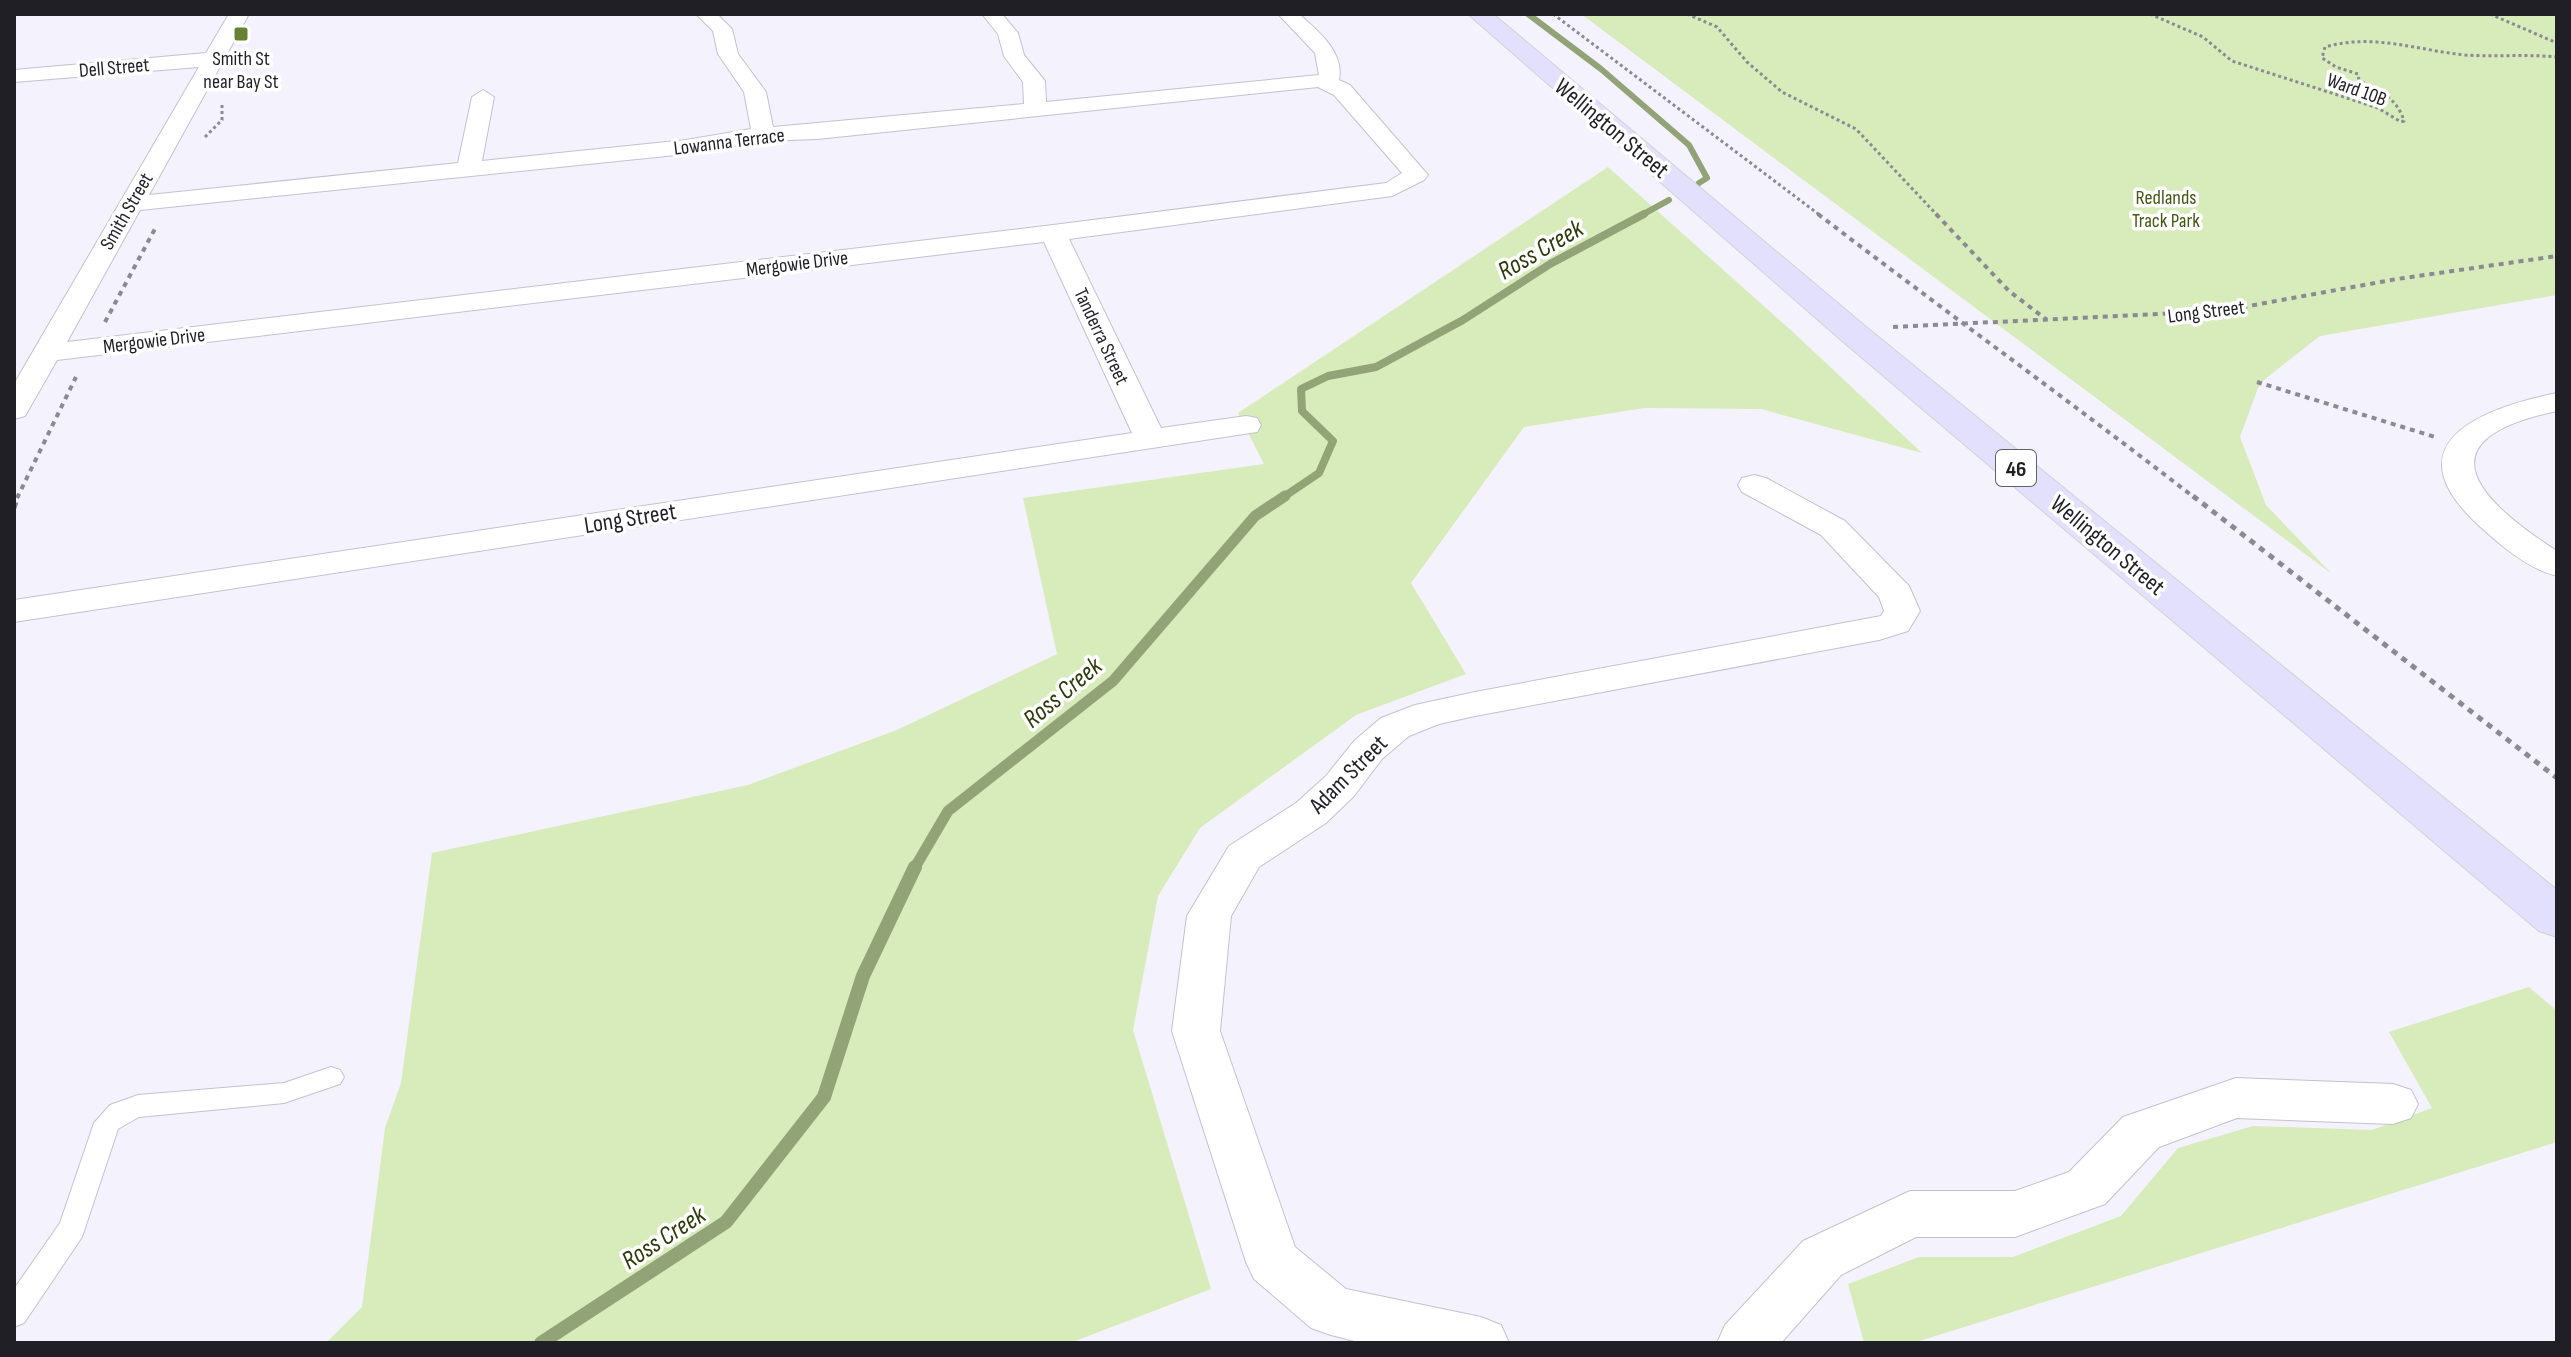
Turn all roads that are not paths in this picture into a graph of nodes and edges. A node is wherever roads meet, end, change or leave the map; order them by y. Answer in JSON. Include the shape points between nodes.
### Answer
{"nodes":[{"id":1,"x":239,"y":14,"type":"edge"},
{"id":2,"x":706,"y":14,"type":"edge"},
{"id":3,"x":992,"y":14,"type":"edge"},
{"id":4,"x":1288,"y":14,"type":"edge"},
{"id":5,"x":1479,"y":14,"type":"edge"},
{"id":6,"x":214,"y":59,"type":"junction"},
{"id":7,"x":14,"y":76,"type":"edge"},
{"id":8,"x":1328,"y":82,"type":"junction"},
{"id":9,"x":483,"y":97,"type":"dead end"},
{"id":10,"x":1035,"y":109,"type":"junction"},
{"id":11,"x":763,"y":134,"type":"junction"},
{"id":12,"x":469,"y":169,"type":"junction"},
{"id":13,"x":129,"y":204,"type":"junction"},
{"id":14,"x":1053,"y":233,"type":"junction"},
{"id":15,"x":46,"y":353,"type":"junction"},
{"id":16,"x":2557,"y":402,"type":"edge"},
{"id":17,"x":14,"y":410,"type":"edge"},
{"id":18,"x":1246,"y":425,"type":"dead end"},
{"id":19,"x":1151,"y":439,"type":"junction"},
{"id":20,"x":1754,"y":485,"type":"dead end"},
{"id":21,"x":2557,"y":566,"type":"edge"},
{"id":22,"x":14,"y":611,"type":"edge"},
{"id":23,"x":2557,"y":918,"type":"edge"},
{"id":24,"x":331,"y":1077,"type":"dead end"},
{"id":25,"x":2393,"y":1104,"type":"dead end"},
{"id":26,"x":14,"y":1314,"type":"edge"},
{"id":27,"x":1481,"y":1343,"type":"edge"},
{"id":28,"x":1745,"y":1343,"type":"edge"}],
"edges":[{"from":1,"to":6,"type":"street","name":"Smith Street"},
{"from":2,"to":11,"type":"street","via":[[722,29],[728,54],[755,92]]},
{"from":3,"to":10,"type":"street","via":[[1034,81]]},
{"from":4,"to":8,"type":"street","via":[[1319,45],[1331,67]]},
{"from":5,"to":23,"type":"main road","name":"Wellington Street","number":"46","via":[[1853,333]]},
{"from":6,"to":7,"type":"street","name":"Dell Street"},
{"from":6,"to":13,"type":"street","name":"Smith Street"},
{"from":8,"to":10,"type":"street","name":"Lowanna Terrace"},
{"from":8,"to":14,"type":"street","name":"Mergowie Drive","via":[[1342,90],[1416,175],[1392,189]]},
{"from":9,"to":12,"type":"street"},
{"from":10,"to":11,"type":"street","name":"Lowanna Terrace"},
{"from":11,"to":12,"type":"street","name":"Lowanna Terrace"},
{"from":12,"to":13,"type":"street","name":"Lowanna Terrace"},
{"from":13,"to":15,"type":"street","name":"Smith Street"},
{"from":14,"to":15,"type":"street","name":"Mergowie Drive"},
{"from":14,"to":19,"type":"street","name":"Tanderra Street"},
{"from":15,"to":17,"type":"street","name":"Smith Street"},
{"from":16,"to":21,"type":"street","via":[[2483,423],[2461,445],[2458,460],[2461,480],[2482,511]]},
{"from":18,"to":19,"type":"street","name":"Long Street"},
{"from":19,"to":22,"type":"street","name":"Long Street"},
{"from":20,"to":27,"type":"street","name":"Adam Street","via":[[1833,528],[1896,594],[1902,611],[1895,623],[1460,707],[1395,727],[1311,813],[1244,857],[1209,916],[1196,1031],[1273,1262],[1331,1310]]},
{"from":24,"to":26,"type":"lane","via":[[284,1093],[138,1106],[119,1113],[107,1123],[72,1228]]},
{"from":25,"to":28,"type":"street","via":[[2236,1098],[2141,1132],[2087,1188],[2015,1214],[1910,1214],[1822,1258]]}]}
